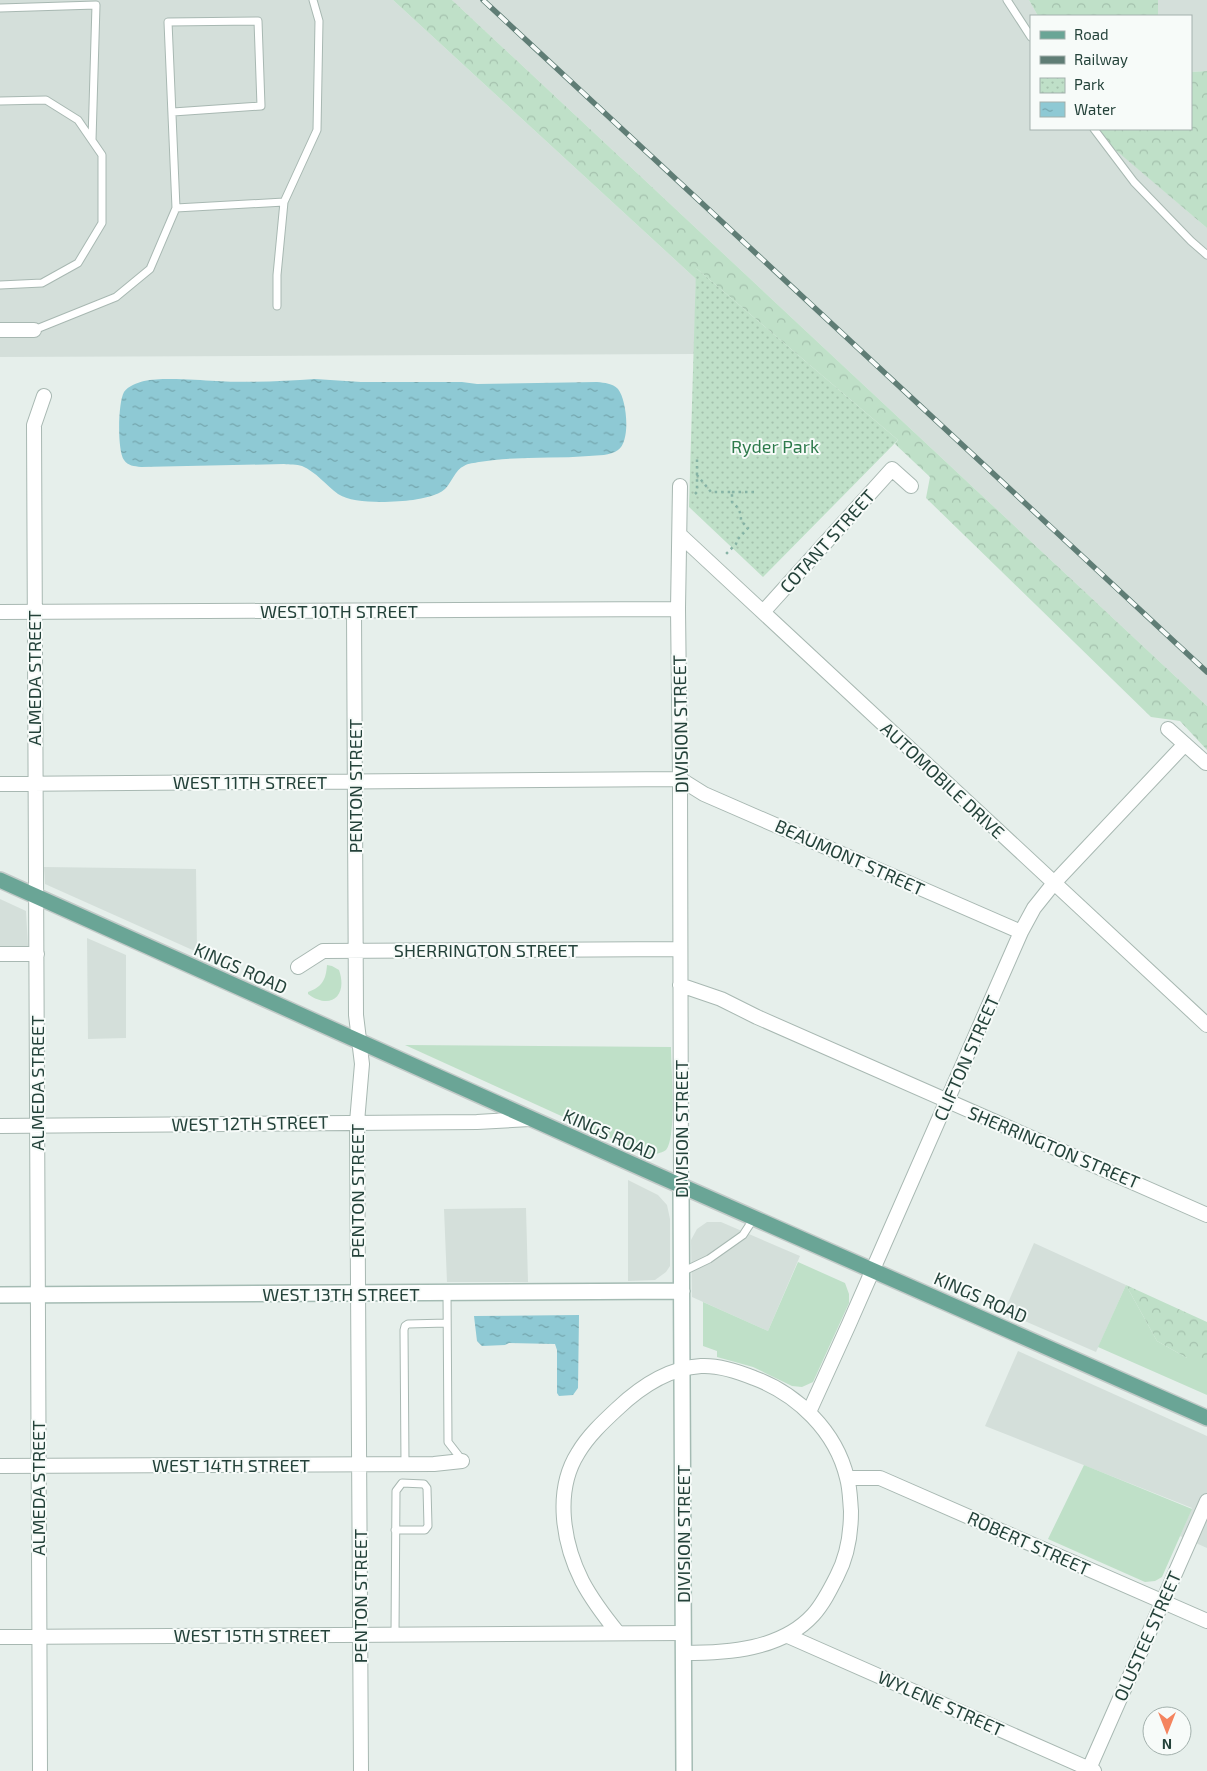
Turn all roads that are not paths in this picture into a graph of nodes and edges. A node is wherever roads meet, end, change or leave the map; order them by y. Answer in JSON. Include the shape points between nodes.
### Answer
{"nodes":[{"id":1,"x":313,"y":0,"type":"edge"},
{"id":2,"x":1006,"y":0,"type":"edge"},
{"id":3,"x":0,"y":8,"type":"edge"},
{"id":4,"x":1030,"y":36,"type":"edge"},
{"id":5,"x":0,"y":102,"type":"edge"},
{"id":6,"x":173,"y":112,"type":"junction"},
{"id":7,"x":1095,"y":130,"type":"edge"},
{"id":8,"x":92,"y":141,"type":"junction"},
{"id":9,"x":284,"y":202,"type":"junction"},
{"id":10,"x":176,"y":208,"type":"junction"},
{"id":11,"x":1207,"y":255,"type":"edge"},
{"id":12,"x":0,"y":285,"type":"edge"},
{"id":13,"x":278,"y":306,"type":"dead end"},
{"id":14,"x":0,"y":330,"type":"edge"},
{"id":15,"x":34,"y":330,"type":"joint"},
{"id":16,"x":44,"y":396,"type":"dead end"},
{"id":17,"x":680,"y":486,"type":"dead end"},
{"id":18,"x":911,"y":486,"type":"dead end"},
{"id":19,"x":680,"y":535,"type":"junction"},
{"id":20,"x":678,"y":609,"type":"junction"},
{"id":21,"x":354,"y":611,"type":"junction"},
{"id":22,"x":0,"y":612,"type":"edge"},
{"id":23,"x":34,"y":612,"type":"junction"},
{"id":24,"x":763,"y":612,"type":"junction"},
{"id":25,"x":1168,"y":729,"type":"dead end"},
{"id":26,"x":1185,"y":744,"type":"junction"},
{"id":27,"x":1206,"y":762,"type":"edge"},
{"id":28,"x":680,"y":778,"type":"junction"},
{"id":29,"x":355,"y":782,"type":"junction"},
{"id":30,"x":0,"y":784,"type":"edge"},
{"id":31,"x":35,"y":784,"type":"junction"},
{"id":32,"x":0,"y":880,"type":"edge"},
{"id":33,"x":1054,"y":883,"type":"junction"},
{"id":34,"x":37,"y":897,"type":"junction"},
{"id":35,"x":1021,"y":932,"type":"junction"},
{"id":36,"x":680,"y":949,"type":"junction"},
{"id":37,"x":356,"y":951,"type":"junction"},
{"id":38,"x":0,"y":954,"type":"edge"},
{"id":39,"x":37,"y":954,"type":"junction"},
{"id":40,"x":298,"y":967,"type":"dead end"},
{"id":41,"x":680,"y":985,"type":"junction"},
{"id":42,"x":1207,"y":1025,"type":"edge"},
{"id":43,"x":359,"y":1042,"type":"junction"},
{"id":44,"x":947,"y":1101,"type":"junction"},
{"id":45,"x":530,"y":1119,"type":"junction"},
{"id":46,"x":357,"y":1122,"type":"junction"},
{"id":47,"x":37,"y":1125,"type":"junction"},
{"id":48,"x":0,"y":1126,"type":"edge"},
{"id":49,"x":681,"y":1186,"type":"junction"},
{"id":50,"x":1207,"y":1215,"type":"edge"},
{"id":51,"x":754,"y":1218,"type":"junction"},
{"id":52,"x":873,"y":1269,"type":"junction"},
{"id":53,"x":682,"y":1272,"type":"junction"},
{"id":54,"x":682,"y":1291,"type":"junction"},
{"id":55,"x":447,"y":1293,"type":"junction"},
{"id":56,"x":357,"y":1294,"type":"junction"},
{"id":57,"x":38,"y":1295,"type":"junction"},
{"id":58,"x":0,"y":1296,"type":"edge"},
{"id":59,"x":448,"y":1323,"type":"junction"},
{"id":60,"x":683,"y":1368,"type":"junction"},
{"id":61,"x":809,"y":1412,"type":"junction"},
{"id":62,"x":1207,"y":1418,"type":"edge"},
{"id":63,"x":462,"y":1461,"type":"joint"},
{"id":64,"x":359,"y":1464,"type":"junction"},
{"id":65,"x":405,"y":1464,"type":"junction"},
{"id":66,"x":0,"y":1466,"type":"edge"},
{"id":67,"x":38,"y":1466,"type":"junction"},
{"id":68,"x":847,"y":1478,"type":"junction"},
{"id":69,"x":1207,"y":1501,"type":"edge"},
{"id":70,"x":395,"y":1530,"type":"junction"},
{"id":71,"x":1162,"y":1602,"type":"junction"},
{"id":72,"x":1207,"y":1621,"type":"edge"},
{"id":73,"x":683,"y":1633,"type":"junction"},
{"id":74,"x":395,"y":1634,"type":"junction"},
{"id":75,"x":618,"y":1634,"type":"junction"},
{"id":76,"x":360,"y":1635,"type":"junction"},
{"id":77,"x":788,"y":1636,"type":"junction"},
{"id":78,"x":0,"y":1637,"type":"edge"},
{"id":79,"x":38,"y":1637,"type":"junction"},
{"id":80,"x":684,"y":1653,"type":"junction"},
{"id":81,"x":1090,"y":1770,"type":"edge"},
{"id":82,"x":40,"y":1771,"type":"edge"},
{"id":83,"x":361,"y":1771,"type":"edge"},
{"id":84,"x":684,"y":1771,"type":"edge"}],
"edges":[{"from":1,"to":9,"type":"lane","via":[[319,21],[317,130]]},
{"from":2,"to":4,"type":"lane"},
{"from":3,"to":8,"type":"lane","via":[[96,5]]},
{"from":5,"to":8,"type":"lane","via":[[46,100],[78,120]]},
{"from":6,"to":6,"type":"lane","via":[[168,22],[258,21],[261,106]]},
{"from":6,"to":10,"type":"lane"},
{"from":7,"to":11,"type":"lane","via":[[1134,182]]},
{"from":8,"to":12,"type":"lane","via":[[102,155],[102,223],[78,263],[42,283]]},
{"from":9,"to":10,"type":"lane"},
{"from":9,"to":13,"type":"lane","via":[[277,275]]},
{"from":10,"to":15,"type":"lane","via":[[150,269],[116,297]]},
{"from":14,"to":15,"type":"street"},
{"from":16,"to":23,"type":"street","name":"ALMEDA STREET","via":[[34,425]]},
{"from":17,"to":19,"type":"street","name":"DIVISION STREET"},
{"from":18,"to":24,"type":"street","name":"COTANT STREET","via":[[892,469]]},
{"from":19,"to":20,"type":"street","name":"DIVISION STREET"},
{"from":19,"to":24,"type":"street","name":"AUTOMOBILE DRIVE"},
{"from":20,"to":21,"type":"street","name":"WEST 10TH STREET"},
{"from":20,"to":28,"type":"street","name":"DIVISION STREET"},
{"from":21,"to":23,"type":"street","name":"WEST 10TH STREET"},
{"from":21,"to":29,"type":"street","name":"PENTON STREET"},
{"from":22,"to":23,"type":"street","name":"WEST 10TH STREET"},
{"from":23,"to":31,"type":"street","name":"ALMEDA STREET"},
{"from":24,"to":33,"type":"street","name":"AUTOMOBILE DRIVE"},
{"from":25,"to":26,"type":"street"},
{"from":26,"to":27,"type":"street"},
{"from":26,"to":33,"type":"street","name":"CLIFTON STREET"},
{"from":28,"to":29,"type":"street","name":"WEST 11TH STREET"},
{"from":28,"to":35,"type":"street","name":"BEAUMONT STREET","via":[[704,794]]},
{"from":28,"to":36,"type":"street","name":"DIVISION STREET"},
{"from":29,"to":31,"type":"street","name":"WEST 11TH STREET"},
{"from":29,"to":37,"type":"street","name":"PENTON STREET"},
{"from":30,"to":31,"type":"street","name":"WEST 11TH STREET"},
{"from":31,"to":34,"type":"street","name":"ALMEDA STREET"},
{"from":32,"to":34,"type":"main road","name":"KINGS ROAD"},
{"from":33,"to":35,"type":"street","name":"CLIFTON STREET","via":[[1034,908]]},
{"from":33,"to":42,"type":"street","name":"AUTOMOBILE DRIVE"},
{"from":34,"to":39,"type":"street","name":"ALMEDA STREET"},
{"from":34,"to":43,"type":"main road","name":"KINGS ROAD"},
{"from":35,"to":44,"type":"street","name":"CLIFTON STREET"},
{"from":36,"to":37,"type":"street","name":"SHERRINGTON STREET"},
{"from":36,"to":41,"type":"street","name":"DIVISION STREET"},
{"from":37,"to":40,"type":"street","name":"SHERRINGTON STREET","via":[[322,951]]},
{"from":37,"to":43,"type":"street","name":"PENTON STREET"},
{"from":38,"to":39,"type":"street"},
{"from":39,"to":47,"type":"street","name":"ALMEDA STREET"},
{"from":41,"to":44,"type":"street","name":"SHERRINGTON STREET","via":[[721,999]]},
{"from":41,"to":49,"type":"street","name":"DIVISION STREET"},
{"from":43,"to":45,"type":"main road","name":"KINGS ROAD"},
{"from":43,"to":46,"type":"street","name":"PENTON STREET","via":[[362,1064]]},
{"from":44,"to":50,"type":"street","name":"SHERRINGTON STREET"},
{"from":44,"to":52,"type":"street","name":"CLIFTON STREET"},
{"from":45,"to":46,"type":"street","name":"WEST 12TH STREET"},
{"from":45,"to":49,"type":"main road","name":"KINGS ROAD"},
{"from":46,"to":47,"type":"street","name":"WEST 12TH STREET"},
{"from":46,"to":56,"type":"street","name":"PENTON STREET"},
{"from":47,"to":48,"type":"street","name":"WEST 12TH STREET"},
{"from":47,"to":57,"type":"street","name":"ALMEDA STREET"},
{"from":49,"to":51,"type":"main road","name":"KINGS ROAD"},
{"from":49,"to":53,"type":"street","name":"DIVISION STREET"},
{"from":51,"to":52,"type":"main road","name":"KINGS ROAD"},
{"from":51,"to":53,"type":"lane","via":[[743,1235]]},
{"from":52,"to":61,"type":"street","name":"CLIFTON STREET"},
{"from":52,"to":62,"type":"main road","name":"KINGS ROAD"},
{"from":53,"to":54,"type":"street","name":"DIVISION STREET"},
{"from":54,"to":55,"type":"street","name":"WEST 13TH STREET"},
{"from":54,"to":60,"type":"street","name":"DIVISION STREET"},
{"from":55,"to":56,"type":"street","name":"WEST 13TH STREET"},
{"from":55,"to":59,"type":"lane"},
{"from":56,"to":57,"type":"street","name":"WEST 13TH STREET"},
{"from":56,"to":64,"type":"street","name":"PENTON STREET"},
{"from":57,"to":58,"type":"street","name":"WEST 13TH STREET"},
{"from":57,"to":67,"type":"street","name":"ALMEDA STREET"},
{"from":59,"to":63,"type":"lane","via":[[448,1442]]},
{"from":59,"to":65,"type":"lane","via":[[405,1326]]},
{"from":60,"to":61,"type":"street","via":[[701,1366],[735,1370],[764,1381]]},
{"from":60,"to":73,"type":"street","name":"DIVISION STREET"},
{"from":60,"to":75,"type":"street","via":[[656,1380],[627,1399],[597,1427],[578,1452],[567,1479],[563,1512],[575,1566],[597,1606]]},
{"from":61,"to":68,"type":"street","via":[[838,1451]]},
{"from":63,"to":65,"type":"street","name":"WEST 14TH STREET"},
{"from":64,"to":65,"type":"street","name":"WEST 14TH STREET"},
{"from":64,"to":67,"type":"street","name":"WEST 14TH STREET"},
{"from":64,"to":76,"type":"street","name":"PENTON STREET"},
{"from":66,"to":67,"type":"street","name":"WEST 14TH STREET"},
{"from":67,"to":79,"type":"street","name":"ALMEDA STREET"},
{"from":68,"to":71,"type":"street","name":"ROBERT STREET","via":[[880,1478]]},
{"from":68,"to":77,"type":"street","via":[[851,1521],[840,1570],[812,1616]]},
{"from":69,"to":71,"type":"street","name":"OLUSTEE STREET"},
{"from":70,"to":70,"type":"lane","via":[[396,1491],[402,1483],[424,1484],[427,1488],[428,1526],[425,1530]]},
{"from":70,"to":74,"type":"lane"},
{"from":71,"to":72,"type":"street","name":"ROBERT STREET"},
{"from":71,"to":81,"type":"street","name":"OLUSTEE STREET"},
{"from":73,"to":75,"type":"street","name":"WEST 15TH STREET"},
{"from":73,"to":80,"type":"street","name":"DIVISION STREET"},
{"from":74,"to":75,"type":"street","name":"WEST 15TH STREET"},
{"from":74,"to":76,"type":"street","name":"WEST 15TH STREET"},
{"from":76,"to":79,"type":"street","name":"WEST 15TH STREET"},
{"from":76,"to":83,"type":"street","name":"PENTON STREET"},
{"from":77,"to":80,"type":"street","via":[[722,1652]]},
{"from":77,"to":81,"type":"street","name":"WYLENE STREET"},
{"from":78,"to":79,"type":"street","name":"WEST 15TH STREET"},
{"from":79,"to":82,"type":"street","name":"ALMEDA STREET"},
{"from":80,"to":84,"type":"street","name":"DIVISION STREET"}]}
